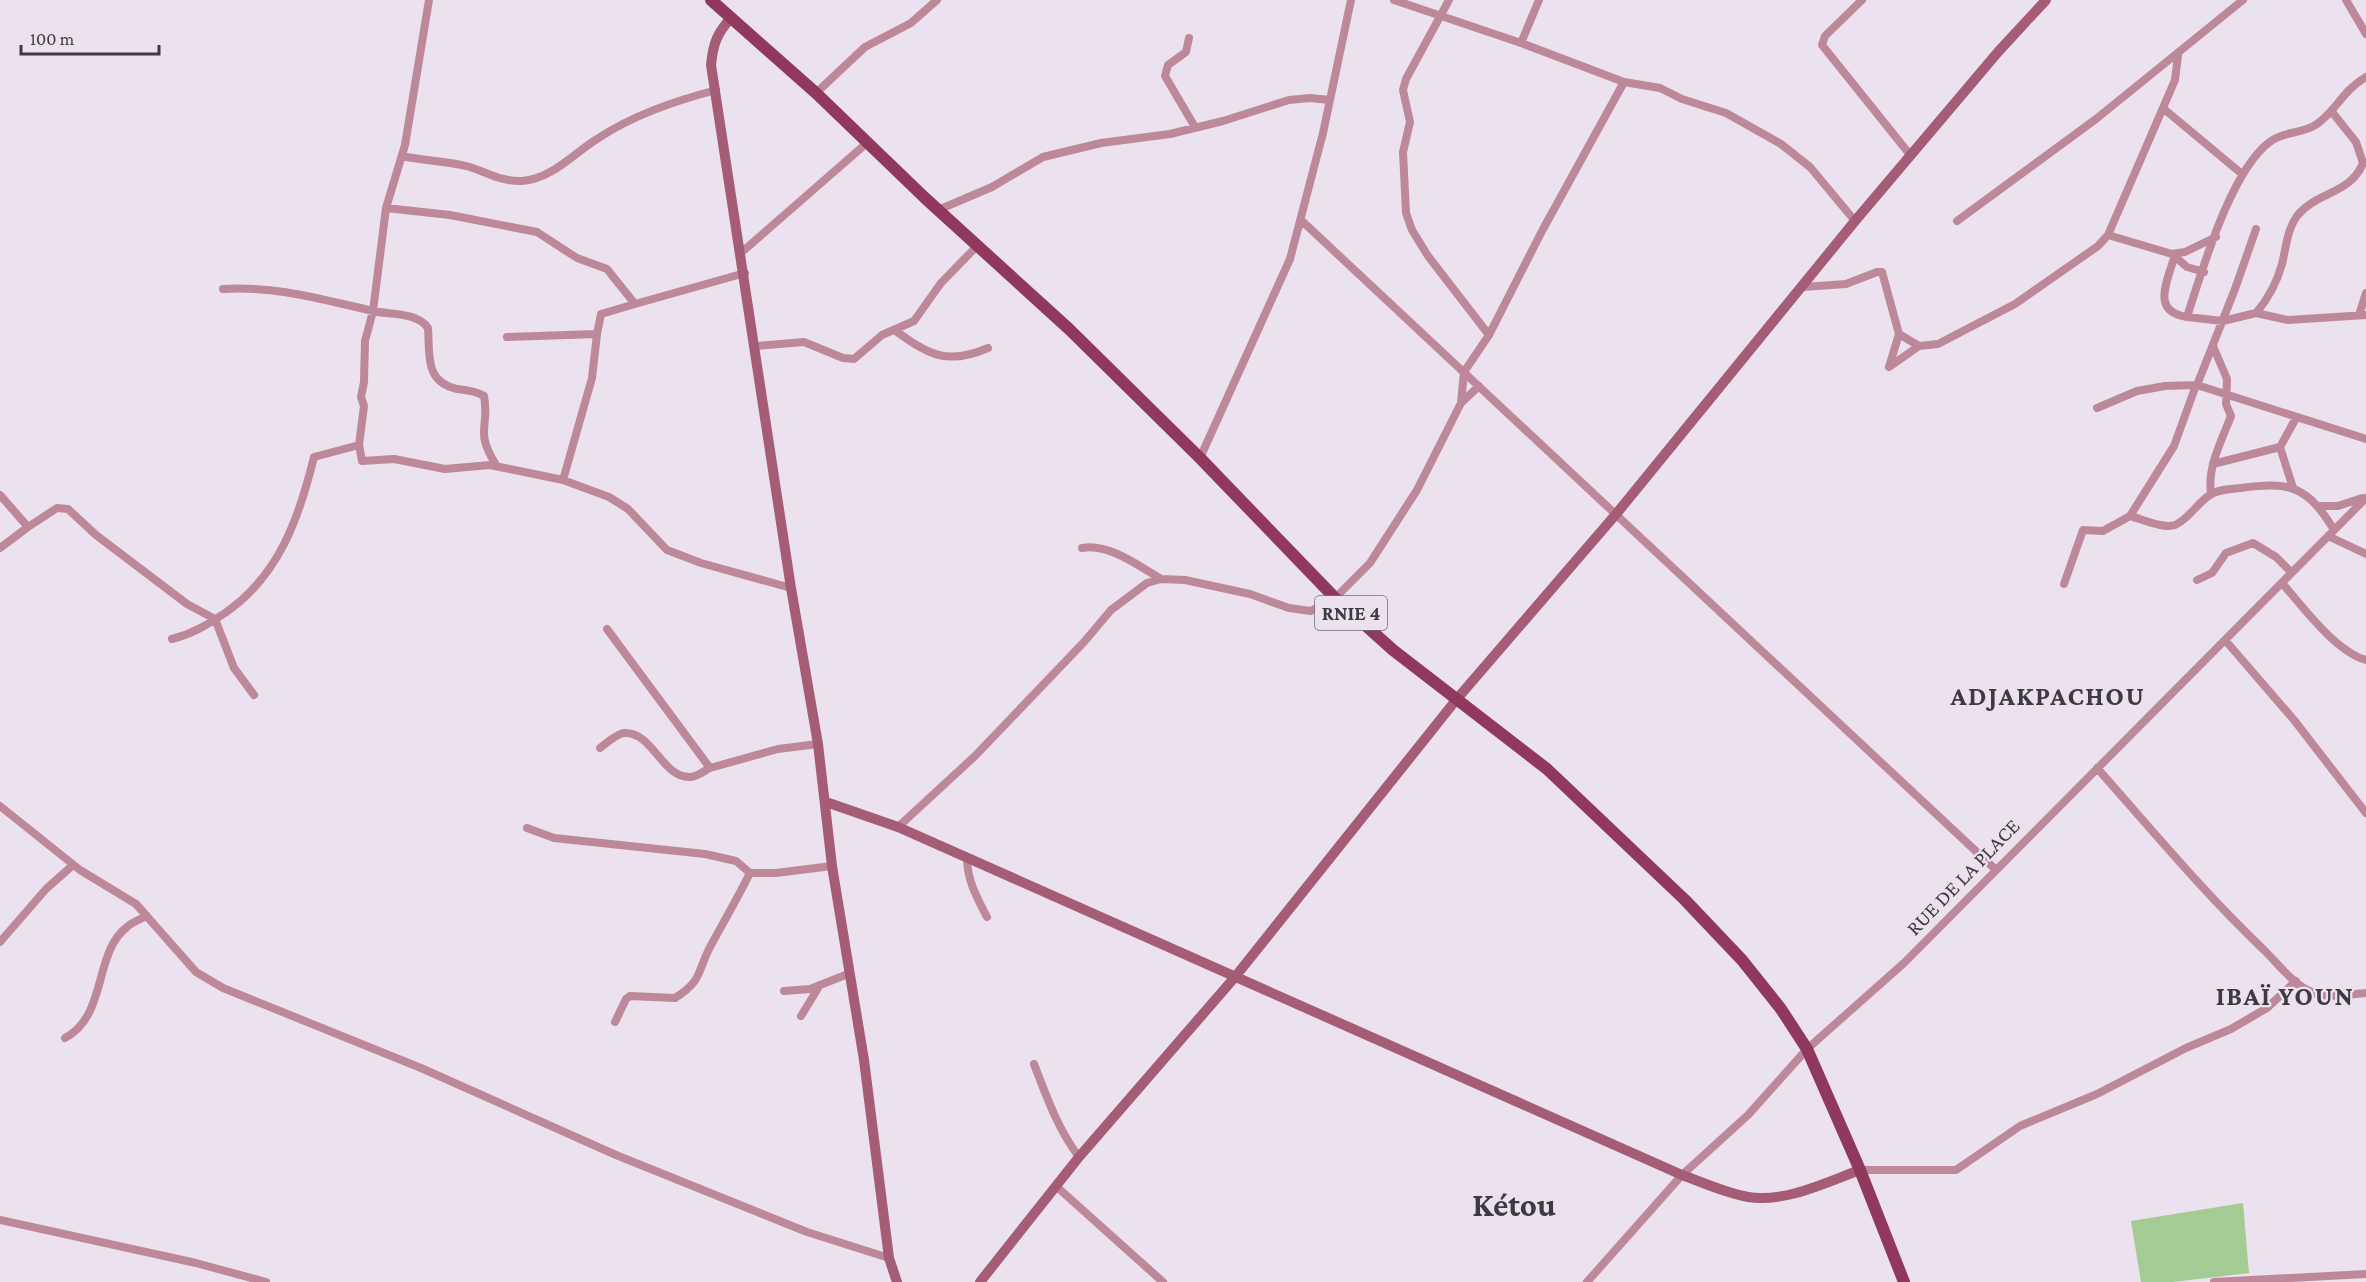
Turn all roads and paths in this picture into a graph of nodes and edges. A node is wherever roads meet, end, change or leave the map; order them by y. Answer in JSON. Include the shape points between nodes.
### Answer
{"nodes":[{"id":1,"x":429,"y":0,"type":"edge"},
{"id":2,"x":711,"y":0,"type":"edge"},
{"id":3,"x":938,"y":0,"type":"edge"},
{"id":4,"x":1351,"y":0,"type":"edge"},
{"id":5,"x":1394,"y":0,"type":"edge"},
{"id":6,"x":1449,"y":0,"type":"edge"},
{"id":7,"x":1539,"y":0,"type":"edge"},
{"id":8,"x":1862,"y":0,"type":"edge"},
{"id":9,"x":2046,"y":0,"type":"edge"},
{"id":10,"x":2243,"y":0,"type":"edge"},
{"id":11,"x":2346,"y":0,"type":"edge"},
{"id":12,"x":1438,"y":16,"type":"junction"},
{"id":13,"x":731,"y":18,"type":"junction"},
{"id":14,"x":2366,"y":34,"type":"edge"},
{"id":15,"x":1189,"y":38,"type":"dead end"},
{"id":16,"x":1521,"y":43,"type":"junction"},
{"id":17,"x":2178,"y":55,"type":"junction"},
{"id":18,"x":2366,"y":77,"type":"edge"},
{"id":19,"x":1624,"y":82,"type":"junction"},
{"id":20,"x":716,"y":90,"type":"junction"},
{"id":21,"x":816,"y":93,"type":"junction"},
{"id":22,"x":1330,"y":100,"type":"junction"},
{"id":23,"x":2164,"y":109,"type":"junction"},
{"id":24,"x":2332,"y":112,"type":"junction"},
{"id":25,"x":1195,"y":127,"type":"junction"},
{"id":26,"x":868,"y":142,"type":"junction"},
{"id":27,"x":402,"y":156,"type":"junction"},
{"id":28,"x":1911,"y":156,"type":"junction"},
{"id":29,"x":2242,"y":174,"type":"junction"},
{"id":30,"x":386,"y":208,"type":"junction"},
{"id":31,"x":939,"y":210,"type":"junction"},
{"id":32,"x":1855,"y":220,"type":"junction"},
{"id":33,"x":1302,"y":221,"type":"junction"},
{"id":34,"x":1957,"y":221,"type":"dead end"},
{"id":35,"x":2256,"y":229,"type":"dead end"},
{"id":36,"x":2108,"y":234,"type":"junction"},
{"id":37,"x":2216,"y":237,"type":"junction"},
{"id":38,"x":977,"y":246,"type":"junction"},
{"id":39,"x":742,"y":252,"type":"junction"},
{"id":40,"x":2173,"y":256,"type":"junction"},
{"id":41,"x":2204,"y":272,"type":"junction"},
{"id":42,"x":745,"y":273,"type":"junction"},
{"id":43,"x":1803,"y":287,"type":"junction"},
{"id":44,"x":223,"y":289,"type":"dead end"},
{"id":45,"x":2366,"y":293,"type":"edge"},
{"id":46,"x":635,"y":304,"type":"junction"},
{"id":47,"x":373,"y":311,"type":"junction"},
{"id":48,"x":2256,"y":314,"type":"junction"},
{"id":49,"x":2362,"y":315,"type":"edge"},
{"id":50,"x":2187,"y":317,"type":"junction"},
{"id":51,"x":2223,"y":321,"type":"junction"},
{"id":52,"x":896,"y":331,"type":"junction"},
{"id":53,"x":597,"y":334,"type":"junction"},
{"id":54,"x":1899,"y":334,"type":"junction"},
{"id":55,"x":1489,"y":335,"type":"junction"},
{"id":56,"x":507,"y":337,"type":"dead end"},
{"id":57,"x":756,"y":346,"type":"junction"},
{"id":58,"x":1919,"y":346,"type":"junction"},
{"id":59,"x":2213,"y":346,"type":"junction"},
{"id":60,"x":988,"y":348,"type":"dead end"},
{"id":61,"x":1464,"y":372,"type":"junction"},
{"id":62,"x":1479,"y":386,"type":"junction"},
{"id":63,"x":2196,"y":387,"type":"junction"},
{"id":64,"x":2224,"y":394,"type":"junction"},
{"id":65,"x":1461,"y":403,"type":"junction"},
{"id":66,"x":2097,"y":408,"type":"dead end"},
{"id":67,"x":2296,"y":417,"type":"junction"},
{"id":68,"x":2366,"y":439,"type":"edge"},
{"id":69,"x":359,"y":445,"type":"junction"},
{"id":70,"x":2280,"y":447,"type":"junction"},
{"id":71,"x":1200,"y":458,"type":"junction"},
{"id":72,"x":2213,"y":464,"type":"junction"},
{"id":73,"x":496,"y":465,"type":"junction"},
{"id":74,"x":563,"y":480,"type":"junction"},
{"id":75,"x":2294,"y":488,"type":"junction"},
{"id":76,"x":2211,"y":493,"type":"junction"},
{"id":77,"x":0,"y":495,"type":"edge"},
{"id":78,"x":2366,"y":497,"type":"edge"},
{"id":79,"x":2320,"y":506,"type":"junction"},
{"id":80,"x":1617,"y":513,"type":"junction"},
{"id":81,"x":2130,"y":516,"type":"junction"},
{"id":82,"x":28,"y":527,"type":"junction"},
{"id":83,"x":2331,"y":533,"type":"junction"},
{"id":84,"x":0,"y":548,"type":"edge"},
{"id":85,"x":1082,"y":548,"type":"dead end"},
{"id":86,"x":2366,"y":554,"type":"edge"},
{"id":87,"x":2291,"y":572,"type":"junction"},
{"id":88,"x":1161,"y":579,"type":"junction"},
{"id":89,"x":2197,"y":580,"type":"dead end"},
{"id":90,"x":2282,"y":583,"type":"junction"},
{"id":91,"x":2064,"y":584,"type":"dead end"},
{"id":92,"x":791,"y":588,"type":"junction"},
{"id":93,"x":1335,"y":598,"type":"junction"},
{"id":94,"x":215,"y":619,"type":"junction"},
{"id":95,"x":608,"y":629,"type":"dead end"},
{"id":96,"x":172,"y":639,"type":"dead end"},
{"id":97,"x":2225,"y":640,"type":"junction"},
{"id":98,"x":2366,"y":660,"type":"edge"},
{"id":99,"x":254,"y":695,"type":"dead end"},
{"id":100,"x":1456,"y":700,"type":"junction"},
{"id":101,"x":818,"y":744,"type":"junction"},
{"id":102,"x":600,"y":748,"type":"dead end"},
{"id":103,"x":710,"y":768,"type":"junction"},
{"id":104,"x":2097,"y":768,"type":"junction"},
{"id":105,"x":826,"y":802,"type":"junction"},
{"id":106,"x":0,"y":806,"type":"edge"},
{"id":107,"x":2366,"y":813,"type":"edge"},
{"id":108,"x":898,"y":827,"type":"junction"},
{"id":109,"x":527,"y":828,"type":"dead end"},
{"id":110,"x":967,"y":858,"type":"junction"},
{"id":111,"x":73,"y":865,"type":"junction"},
{"id":112,"x":832,"y":866,"type":"junction"},
{"id":113,"x":1995,"y":869,"type":"junction"},
{"id":114,"x":750,"y":873,"type":"junction"},
{"id":115,"x":147,"y":915,"type":"junction"},
{"id":116,"x":987,"y":917,"type":"dead end"},
{"id":117,"x":0,"y":942,"type":"edge"},
{"id":118,"x":848,"y":974,"type":"junction"},
{"id":119,"x":1235,"y":977,"type":"junction"},
{"id":120,"x":2296,"y":981,"type":"junction"},
{"id":121,"x":821,"y":984,"type":"junction"},
{"id":122,"x":784,"y":991,"type":"dead end"},
{"id":123,"x":2366,"y":993,"type":"edge"},
{"id":124,"x":801,"y":1016,"type":"dead end"},
{"id":125,"x":615,"y":1022,"type":"dead end"},
{"id":126,"x":65,"y":1038,"type":"dead end"},
{"id":127,"x":1807,"y":1048,"type":"junction"},
{"id":128,"x":1034,"y":1064,"type":"dead end"},
{"id":129,"x":1079,"y":1157,"type":"junction"},
{"id":130,"x":1860,"y":1170,"type":"junction"},
{"id":131,"x":1682,"y":1175,"type":"junction"},
{"id":132,"x":1058,"y":1187,"type":"junction"},
{"id":133,"x":0,"y":1220,"type":"edge"},
{"id":134,"x":889,"y":1258,"type":"junction"},
{"id":135,"x":2366,"y":1274,"type":"edge"},
{"id":136,"x":266,"y":1282,"type":"edge"},
{"id":137,"x":897,"y":1282,"type":"edge"},
{"id":138,"x":980,"y":1282,"type":"edge"},
{"id":139,"x":1163,"y":1282,"type":"edge"},
{"id":140,"x":1587,"y":1282,"type":"edge"},
{"id":141,"x":1904,"y":1282,"type":"edge"},
{"id":142,"x":2214,"y":1282,"type":"edge"}],
"edges":[{"from":1,"to":27,"type":"street"},
{"from":2,"to":13,"type":"main road","number":"RNIE 4"},
{"from":3,"to":21,"type":"street","via":[[911,23],[865,47]]},
{"from":4,"to":22,"type":"street"},
{"from":5,"to":12,"type":"street"},
{"from":6,"to":12,"type":"street"},
{"from":7,"to":16,"type":"street"},
{"from":8,"to":28,"type":"street","via":[[1825,36],[1822,45]]},
{"from":9,"to":28,"type":"street"},
{"from":10,"to":17,"type":"street"},
{"from":11,"to":14,"type":"street"},
{"from":12,"to":16,"type":"street"},
{"from":12,"to":55,"type":"street","via":[[1403,90],[1410,122],[1403,152],[1406,213],[1428,256]]},
{"from":13,"to":20,"type":"street","via":[[718,32],[713,46],[711,64]]},
{"from":13,"to":21,"type":"main road","number":"RNIE 4"},
{"from":15,"to":25,"type":"street","via":[[1186,52],[1168,64],[1165,76]]},
{"from":16,"to":19,"type":"street"},
{"from":17,"to":23,"type":"street","via":[[2175,80]]},
{"from":17,"to":34,"type":"street"},
{"from":18,"to":24,"type":"street","via":[[2340,97]]},
{"from":19,"to":32,"type":"street","via":[[1660,88],[1726,113],[1763,133],[1810,167]]},
{"from":19,"to":55,"type":"street"},
{"from":20,"to":27,"type":"street","via":[[635,118],[596,139],[567,163],[525,181],[507,181],[470,168]]},
{"from":20,"to":39,"type":"street"},
{"from":21,"to":26,"type":"main road","number":"RNIE 4"},
{"from":22,"to":25,"type":"street","via":[[1289,100]]},
{"from":22,"to":33,"type":"street"},
{"from":23,"to":29,"type":"street"},
{"from":23,"to":36,"type":"street"},
{"from":24,"to":29,"type":"street","via":[[2310,128],[2271,141]]},
{"from":24,"to":48,"type":"street","via":[[2356,142],[2363,163],[2357,177],[2310,203],[2295,218],[2276,281]]},
{"from":25,"to":31,"type":"street","via":[[1043,157],[992,187]]},
{"from":26,"to":31,"type":"main road","number":"RNIE 4"},
{"from":26,"to":39,"type":"street"},
{"from":27,"to":30,"type":"street"},
{"from":28,"to":32,"type":"street"},
{"from":29,"to":37,"type":"street"},
{"from":30,"to":46,"type":"street","via":[[450,215],[537,232],[586,263],[607,269]]},
{"from":30,"to":47,"type":"street"},
{"from":31,"to":38,"type":"main road","number":"RNIE 4"},
{"from":32,"to":43,"type":"street"},
{"from":33,"to":61,"type":"street"},
{"from":33,"to":71,"type":"street","via":[[1290,259]]},
{"from":35,"to":51,"type":"street"},
{"from":36,"to":40,"type":"street"},
{"from":36,"to":58,"type":"street","via":[[2098,246],[2015,304],[1938,344]]},
{"from":37,"to":40,"type":"street"},
{"from":37,"to":41,"type":"street"},
{"from":38,"to":52,"type":"street","via":[[941,283],[914,321]]},
{"from":38,"to":71,"type":"main road","number":"RNIE 4","via":[[1069,329]]},
{"from":39,"to":42,"type":"street"},
{"from":40,"to":41,"type":"street","via":[[2187,267]]},
{"from":40,"to":50,"type":"street","via":[[2165,306],[2170,312]]},
{"from":41,"to":50,"type":"street"},
{"from":42,"to":46,"type":"street"},
{"from":42,"to":57,"type":"street"},
{"from":43,"to":54,"type":"street","via":[[1846,284],[1882,272]]},
{"from":43,"to":80,"type":"street"},
{"from":44,"to":47,"type":"street","via":[[292,291]]},
{"from":45,"to":49,"type":"street"},
{"from":46,"to":53,"type":"street","via":[[602,314]]},
{"from":47,"to":69,"type":"street","via":[[363,361],[364,406]]},
{"from":47,"to":73,"type":"street","via":[[424,322],[428,328],[428,361],[438,380],[448,387],[484,396],[482,434],[485,448]]},
{"from":48,"to":49,"type":"street","via":[[2288,320]]},
{"from":48,"to":51,"type":"street"},
{"from":50,"to":51,"type":"street"},
{"from":51,"to":59,"type":"street"},
{"from":52,"to":57,"type":"street","via":[[882,335],[854,359],[804,342]]},
{"from":52,"to":60,"type":"street","via":[[938,356],[956,358]]},
{"from":53,"to":56,"type":"street"},
{"from":53,"to":74,"type":"street","via":[[592,378]]},
{"from":54,"to":58,"type":"street"},
{"from":54,"to":58,"type":"street","via":[[1889,367]]},
{"from":55,"to":61,"type":"street"},
{"from":57,"to":92,"type":"street"},
{"from":59,"to":63,"type":"street"},
{"from":59,"to":64,"type":"street","via":[[2227,379]]},
{"from":61,"to":62,"type":"street"},
{"from":61,"to":65,"type":"street"},
{"from":62,"to":65,"type":"street"},
{"from":62,"to":80,"type":"street"},
{"from":63,"to":64,"type":"street"},
{"from":63,"to":66,"type":"street","via":[[2165,386],[2137,391]]},
{"from":63,"to":81,"type":"street","via":[[2174,446]]},
{"from":64,"to":67,"type":"street"},
{"from":64,"to":72,"type":"street","via":[[2231,416]]},
{"from":65,"to":93,"type":"street","via":[[1400,519],[1370,563]]},
{"from":67,"to":68,"type":"street"},
{"from":67,"to":70,"type":"street"},
{"from":69,"to":73,"type":"street","via":[[362,460],[394,459],[445,469]]},
{"from":69,"to":94,"type":"street","via":[[314,457],[304,500],[275,562],[243,600]]},
{"from":70,"to":72,"type":"street"},
{"from":70,"to":75,"type":"street"},
{"from":71,"to":93,"type":"main road","number":"RNIE 4"},
{"from":72,"to":76,"type":"street"},
{"from":73,"to":74,"type":"street"},
{"from":74,"to":92,"type":"street","via":[[609,497],[628,509],[667,550]]},
{"from":75,"to":76,"type":"street","via":[[2251,486]]},
{"from":75,"to":79,"type":"street"},
{"from":76,"to":81,"type":"street","via":[[2176,525]]},
{"from":77,"to":82,"type":"street"},
{"from":78,"to":79,"type":"street","via":[[2338,506]]},
{"from":78,"to":83,"type":"street","name":"RUE DE LA PLACE"},
{"from":79,"to":83,"type":"street"},
{"from":80,"to":100,"type":"street"},
{"from":80,"to":113,"type":"street"},
{"from":81,"to":91,"type":"street","via":[[2103,531],[2083,530]]},
{"from":82,"to":84,"type":"street"},
{"from":82,"to":94,"type":"street","via":[[57,508],[68,509],[187,604]]},
{"from":83,"to":86,"type":"street"},
{"from":83,"to":87,"type":"street","name":"RUE DE LA PLACE"},
{"from":85,"to":88,"type":"street","via":[[1116,554]]},
{"from":87,"to":89,"type":"street","via":[[2276,556],[2253,543],[2226,553],[2212,573]]},
{"from":87,"to":90,"type":"street","name":"RUE DE LA PLACE"},
{"from":88,"to":93,"type":"street","via":[[1185,580],[1311,611]]},
{"from":88,"to":108,"type":"street","via":[[1147,583],[1111,610],[975,756]]},
{"from":90,"to":97,"type":"street","name":"RUE DE LA PLACE"},
{"from":90,"to":98,"type":"street","via":[[2320,626],[2356,657]]},
{"from":92,"to":101,"type":"street"},
{"from":93,"to":100,"type":"main road","number":"RNIE 4"},
{"from":94,"to":96,"type":"street","via":[[195,633]]},
{"from":94,"to":99,"type":"street","via":[[234,668]]},
{"from":95,"to":103,"type":"street"},
{"from":97,"to":104,"type":"street","name":"RUE DE LA PLACE"},
{"from":97,"to":107,"type":"street"},
{"from":100,"to":119,"type":"street"},
{"from":100,"to":127,"type":"main road","number":"RNIE 4","via":[[1547,769],[1685,900],[1742,960]]},
{"from":101,"to":103,"type":"street","via":[[778,749]]},
{"from":101,"to":105,"type":"street"},
{"from":102,"to":103,"type":"street","via":[[620,734],[631,734],[676,774],[691,778]]},
{"from":104,"to":113,"type":"street","name":"RUE DE LA PLACE"},
{"from":104,"to":120,"type":"street","via":[[2175,859]]},
{"from":105,"to":108,"type":"street"},
{"from":105,"to":112,"type":"street"},
{"from":106,"to":111,"type":"street"},
{"from":108,"to":110,"type":"street"},
{"from":109,"to":114,"type":"street","via":[[554,838],[705,854],[736,861]]},
{"from":110,"to":116,"type":"street","via":[[973,891]]},
{"from":110,"to":119,"type":"street"},
{"from":111,"to":115,"type":"street"},
{"from":111,"to":117,"type":"street","via":[[46,889]]},
{"from":112,"to":114,"type":"street"},
{"from":112,"to":118,"type":"street"},
{"from":113,"to":127,"type":"street","name":"RUE DE LA PLACE","via":[[1905,963]]},
{"from":114,"to":125,"type":"street","via":[[692,985],[675,998],[630,996]]},
{"from":115,"to":126,"type":"street","via":[[125,927],[113,945],[88,1016]]},
{"from":115,"to":134,"type":"street","via":[[196,972],[223,988],[422,1068],[616,1155],[807,1232]]},
{"from":118,"to":121,"type":"street"},
{"from":118,"to":134,"type":"street","via":[[864,1060]]},
{"from":119,"to":129,"type":"street"},
{"from":119,"to":131,"type":"street"},
{"from":120,"to":123,"type":"street","via":[[2322,996]]},
{"from":120,"to":130,"type":"street","via":[[2267,1008],[2231,1029],[2072,1106],[2020,1126],[1956,1170]]},
{"from":121,"to":122,"type":"street"},
{"from":121,"to":124,"type":"street"},
{"from":127,"to":130,"type":"main road","number":"RNIE 4"},
{"from":127,"to":131,"type":"street","name":"RUE DE LA PLACE","via":[[1748,1115]]},
{"from":128,"to":129,"type":"street","via":[[1064,1138]]},
{"from":129,"to":132,"type":"street"},
{"from":130,"to":131,"type":"street","via":[[1807,1190],[1772,1197],[1730,1192]]},
{"from":130,"to":141,"type":"main road","number":"RNIE 4"},
{"from":131,"to":140,"type":"street","name":"RUE DE LA PLACE"},
{"from":132,"to":138,"type":"street"},
{"from":132,"to":139,"type":"street"},
{"from":133,"to":136,"type":"street"},
{"from":134,"to":137,"type":"street"},
{"from":135,"to":142,"type":"street"}]}
